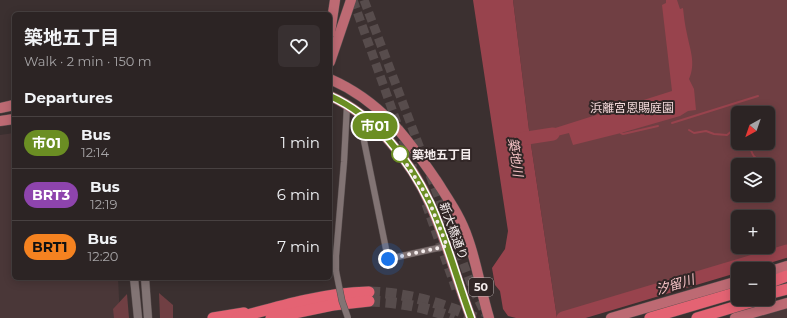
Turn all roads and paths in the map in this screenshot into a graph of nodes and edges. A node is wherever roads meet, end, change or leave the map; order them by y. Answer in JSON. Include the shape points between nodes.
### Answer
{"nodes":[{"id":1,"x":335,"y":0,"type":"edge"},
{"id":2,"x":351,"y":0,"type":"edge"},
{"id":3,"x":332,"y":20,"type":"edge"},
{"id":4,"x":332,"y":56,"type":"edge"},
{"id":5,"x":332,"y":80,"type":"edge"},
{"id":6,"x":332,"y":97,"type":"edge"},
{"id":7,"x":12,"y":105,"type":"edge"},
{"id":8,"x":347,"y":105,"type":"junction"},
{"id":9,"x":0,"y":108,"type":"edge"},
{"id":10,"x":360,"y":114,"type":"junction"},
{"id":11,"x":12,"y":119,"type":"edge"},
{"id":12,"x":0,"y":121,"type":"edge"},
{"id":13,"x":447,"y":246,"type":"junction"},
{"id":14,"x":787,"y":266,"type":"edge"},
{"id":15,"x":775,"y":270,"type":"edge"},
{"id":16,"x":787,"y":276,"type":"edge"},
{"id":17,"x":134,"y":280,"type":"edge"},
{"id":18,"x":145,"y":280,"type":"edge"},
{"id":19,"x":787,"y":280,"type":"edge"},
{"id":20,"x":775,"y":281,"type":"edge"},
{"id":21,"x":731,"y":282,"type":"edge"},
{"id":22,"x":775,"y":283,"type":"edge"},
{"id":23,"x":787,"y":288,"type":"edge"},
{"id":24,"x":787,"y":292,"type":"edge"},
{"id":25,"x":775,"y":293,"type":"edge"},
{"id":26,"x":731,"y":295,"type":"edge"},
{"id":27,"x":731,"y":295,"type":"edge"},
{"id":28,"x":775,"y":295,"type":"edge"},
{"id":29,"x":369,"y":297,"type":"tunnel mouth"},
{"id":30,"x":787,"y":303,"type":"edge"},
{"id":31,"x":731,"y":305,"type":"edge"},
{"id":32,"x":737,"y":306,"type":"edge"},
{"id":33,"x":268,"y":314,"type":"edge"},
{"id":34,"x":138,"y":318,"type":"edge"},
{"id":35,"x":148,"y":318,"type":"edge"},
{"id":36,"x":213,"y":318,"type":"edge"},
{"id":37,"x":237,"y":318,"type":"edge"},
{"id":38,"x":348,"y":318,"type":"edge"},
{"id":39,"x":471,"y":318,"type":"edge"},
{"id":40,"x":489,"y":318,"type":"edge"},
{"id":41,"x":611,"y":318,"type":"edge"},
{"id":42,"x":650,"y":318,"type":"edge"},
{"id":43,"x":659,"y":318,"type":"edge"},
{"id":44,"x":688,"y":318,"type":"edge"},
{"id":45,"x":697,"y":318,"type":"edge"},
{"id":46,"x":735,"y":318,"type":"edge"}],
"edges":[{"from":1,"to":3,"type":"main road"},
{"from":2,"to":4,"type":"main road"},
{"from":5,"to":40,"type":"main road","name":"新大橋通り","number":"50","via":[[362,96],[388,117],[413,146],[448,198],[468,238]]},
{"from":6,"to":8,"type":"main road","name":"新大橋通り","number":"50"},
{"from":7,"to":9,"type":"main road"},
{"from":8,"to":10,"type":"main road","name":"新大橋通り","number":"50"},
{"from":8,"to":38,"type":"street","bridge":true,"via":[[336,271]]},
{"from":10,"to":13,"type":"main road","name":"新大橋通り","number":"50","via":[[392,144],[412,171],[430,204]]},
{"from":10,"to":13,"type":"street","via":[[388,259]]},
{"from":11,"to":12,"type":"main road"},
{"from":13,"to":39,"type":"main road","name":"新大橋通り","number":"50"},
{"from":14,"to":15,"type":"main road"},
{"from":16,"to":20,"type":"highway"},
{"from":17,"to":34,"type":"street"},
{"from":18,"to":35,"type":"street"},
{"from":19,"to":22,"type":"highway"},
{"from":21,"to":41,"type":"main road"},
{"from":23,"to":25,"type":"highway"},
{"from":24,"to":28,"type":"highway"},
{"from":26,"to":42,"type":"highway"},
{"from":27,"to":43,"type":"highway"},
{"from":29,"to":33,"type":"highway"},
{"from":30,"to":46,"type":"main road"},
{"from":31,"to":44,"type":"highway"},
{"from":32,"to":45,"type":"highway"},
{"from":33,"to":36,"type":"highway"},
{"from":33,"to":37,"type":"highway"}]}
